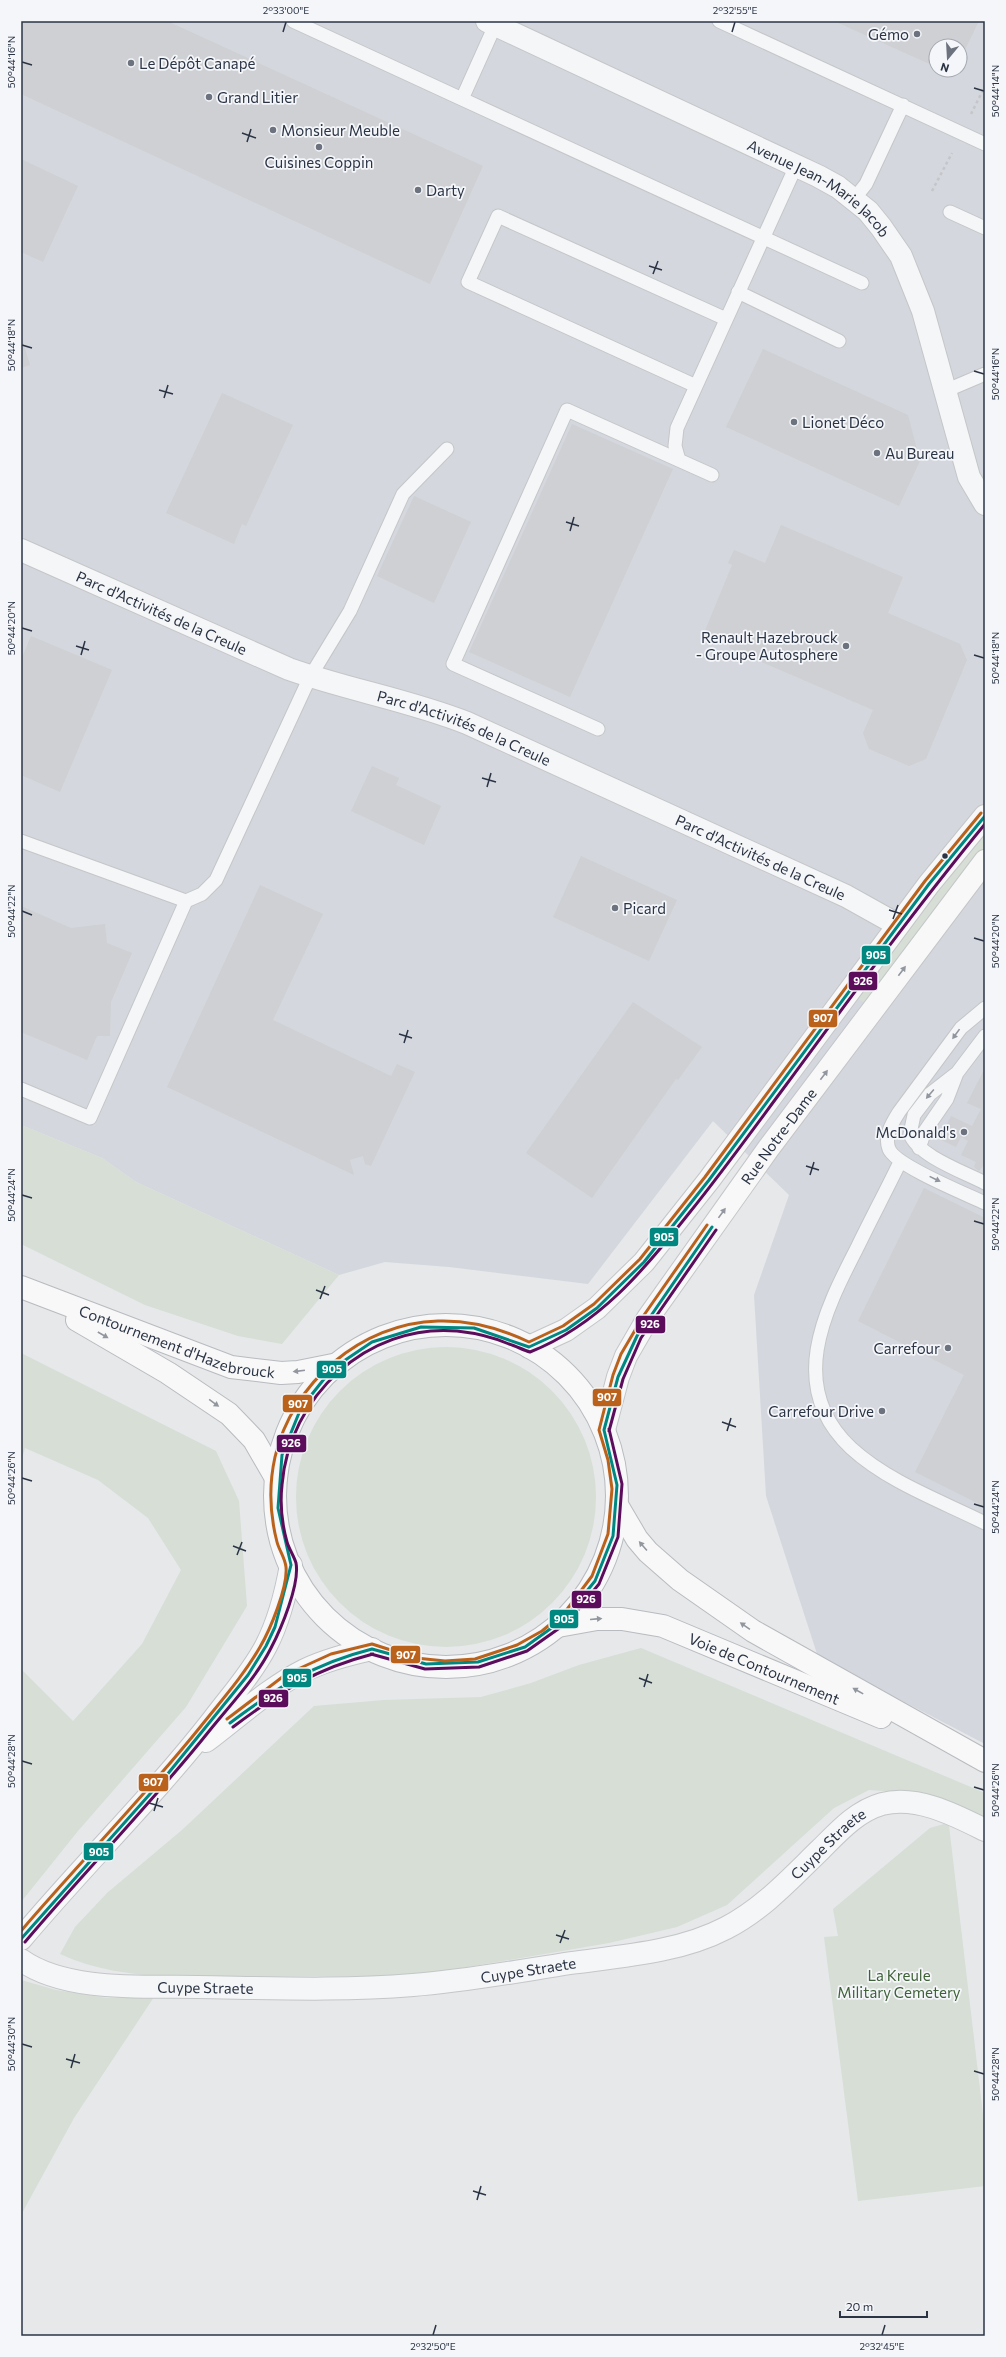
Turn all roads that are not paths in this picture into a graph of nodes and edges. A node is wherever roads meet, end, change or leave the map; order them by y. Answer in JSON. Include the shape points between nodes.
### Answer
{"nodes":[{"id":1,"x":293,"y":21,"type":"edge"},
{"id":2,"x":719,"y":21,"type":"edge"},
{"id":3,"x":493,"y":22,"type":"edge"},
{"id":4,"x":462,"y":99,"type":"junction"},
{"id":5,"x":903,"y":105,"type":"junction"},
{"id":6,"x":985,"y":144,"type":"edge"},
{"id":7,"x":796,"y":166,"type":"junction"},
{"id":8,"x":854,"y":199,"type":"junction"},
{"id":9,"x":950,"y":212,"type":"dead end"},
{"id":10,"x":985,"y":228,"type":"edge"},
{"id":11,"x":762,"y":237,"type":"junction"},
{"id":12,"x":862,"y":283,"type":"dead end"},
{"id":13,"x":738,"y":292,"type":"junction"},
{"id":14,"x":726,"y":319,"type":"junction"},
{"id":15,"x":840,"y":341,"type":"dead end"},
{"id":16,"x":985,"y":374,"type":"edge"},
{"id":17,"x":696,"y":386,"type":"junction"},
{"id":18,"x":945,"y":391,"type":"junction"},
{"id":19,"x":447,"y":449,"type":"dead end"},
{"id":20,"x":679,"y":460,"type":"junction"},
{"id":21,"x":712,"y":475,"type":"dead end"},
{"id":22,"x":985,"y":504,"type":"edge"},
{"id":23,"x":21,"y":550,"type":"edge"},
{"id":24,"x":310,"y":677,"type":"junction"},
{"id":25,"x":598,"y":729,"type":"dead end"},
{"id":26,"x":985,"y":816,"type":"edge"},
{"id":27,"x":21,"y":841,"type":"edge"},
{"id":28,"x":985,"y":861,"type":"edge"},
{"id":29,"x":186,"y":901,"type":"junction"},
{"id":30,"x":898,"y":925,"type":"junction"},
{"id":31,"x":985,"y":1008,"type":"edge"},
{"id":32,"x":985,"y":1036,"type":"edge"},
{"id":33,"x":957,"y":1073,"type":"junction"},
{"id":34,"x":21,"y":1089,"type":"edge"},
{"id":35,"x":919,"y":1148,"type":"junction"},
{"id":36,"x":900,"y":1162,"type":"junction"},
{"id":37,"x":985,"y":1183,"type":"edge"},
{"id":38,"x":985,"y":1204,"type":"edge"},
{"id":39,"x":21,"y":1287,"type":"edge"},
{"id":40,"x":529,"y":1347,"type":"junction"},
{"id":41,"x":338,"y":1364,"type":"junction"},
{"id":42,"x":604,"y":1430,"type":"junction"},
{"id":43,"x":276,"y":1478,"type":"junction"},
{"id":44,"x":617,"y":1505,"type":"junction"},
{"id":45,"x":985,"y":1523,"type":"edge"},
{"id":46,"x":290,"y":1565,"type":"junction"},
{"id":47,"x":558,"y":1626,"type":"junction"},
{"id":48,"x":372,"y":1649,"type":"junction"},
{"id":49,"x":965,"y":1751,"type":"junction"},
{"id":50,"x":181,"y":1760,"type":"junction"},
{"id":51,"x":985,"y":1761,"type":"edge"},
{"id":52,"x":985,"y":1830,"type":"edge"},
{"id":53,"x":21,"y":1939,"type":"edge"},
{"id":54,"x":21,"y":1960,"type":"edge"}],
"edges":[{"from":1,"to":4,"type":"lane"},
{"from":2,"to":5,"type":"lane"},
{"from":3,"to":4,"type":"lane"},
{"from":3,"to":7,"type":"street","name":"Avenue Jean-Marie Jacob"},
{"from":4,"to":11,"type":"lane"},
{"from":5,"to":6,"type":"lane"},
{"from":5,"to":8,"type":"lane","via":[[866,184]]},
{"from":7,"to":8,"type":"street","name":"Avenue Jean-Marie Jacob","via":[[831,183]]},
{"from":7,"to":11,"type":"lane"},
{"from":8,"to":18,"type":"street","name":"Avenue Jean-Marie Jacob","via":[[882,226],[909,272],[923,311]]},
{"from":9,"to":10,"type":"lane"},
{"from":11,"to":12,"type":"lane"},
{"from":11,"to":13,"type":"lane"},
{"from":13,"to":14,"type":"lane"},
{"from":13,"to":15,"type":"lane"},
{"from":14,"to":17,"type":"lane"},
{"from":14,"to":17,"type":"lane","via":[[498,216],[468,282]]},
{"from":16,"to":18,"type":"lane"},
{"from":17,"to":20,"type":"lane","via":[[675,437]]},
{"from":18,"to":22,"type":"street","name":"Avenue Jean-Marie Jacob","via":[[969,477]]},
{"from":19,"to":24,"type":"lane","via":[[403,494],[350,611]]},
{"from":20,"to":21,"type":"lane"},
{"from":20,"to":25,"type":"lane","via":[[567,410],[453,664]]},
{"from":23,"to":24,"type":"street","name":"Parc d'Activités de la Creule"},
{"from":24,"to":29,"type":"lane","via":[[216,880],[202,894]]},
{"from":24,"to":30,"type":"street","name":"Parc d'Activités de la Creule","via":[[423,707],[467,723],[846,896]]},
{"from":26,"to":30,"type":"main road","name":"Rue Notre-Dame"},
{"from":27,"to":29,"type":"lane"},
{"from":42,"to":28,"type":"main road","name":"Rue Notre-Dame","one_way":true,"via":[[626,1356],[648,1318],[768,1149]]},
{"from":29,"to":34,"type":"lane","via":[[90,1118]]},
{"from":30,"to":40,"type":"main road","name":"Rue Notre-Dame","via":[[709,1180],[638,1267],[611,1297],[587,1316],[566,1330]]},
{"from":31,"to":36,"type":"lane","one_way":true,"via":[[961,1028],[891,1124],[888,1133],[889,1148]]},
{"from":32,"to":33,"type":"lane"},
{"from":33,"to":35,"type":"lane","via":[[947,1099],[928,1126]]},
{"from":33,"to":35,"type":"lane","one_way":true,"via":[[934,1089],[914,1115],[910,1134]]},
{"from":35,"to":37,"type":"lane"},
{"from":36,"to":38,"type":"lane","one_way":true},
{"from":36,"to":45,"type":"lane","via":[[825,1314],[816,1351],[819,1392],[836,1429],[850,1447],[869,1462]]},
{"from":41,"to":39,"type":"main road","name":"Contournement d'Hazebrouck","one_way":true,"via":[[281,1373],[231,1367]]},
{"from":39,"to":43,"type":"main road","name":"Contournement d'Hazebrouck","one_way":true,"via":[[168,1373],[229,1414],[254,1440]]},
{"from":40,"to":41,"type":"main road","via":[[489,1331],[459,1325],[440,1325],[404,1330],[386,1336]]},
{"from":40,"to":42,"type":"main road","via":[[556,1365],[579,1388]]},
{"from":41,"to":43,"type":"main road","via":[[314,1388],[296,1415],[283,1445]]},
{"from":42,"to":44,"type":"main road","via":[[613,1459]]},
{"from":43,"to":46,"type":"main road","via":[[279,1531]]},
{"from":44,"to":47,"type":"main road","via":[[613,1535],[600,1571],[579,1604]]},
{"from":49,"to":44,"type":"main road","name":"Voie de Contournement","one_way":true,"via":[[778,1646],[702,1596],[648,1552]]},
{"from":46,"to":48,"type":"main road","via":[[318,1608],[343,1631]]},
{"from":46,"to":50,"type":"main road","via":[[279,1617],[265,1647],[248,1674]]},
{"from":47,"to":48,"type":"main road","via":[[519,1650],[476,1664],[445,1666],[415,1663]]},
{"from":47,"to":49,"type":"main road","name":"Voie de Contournement","one_way":true,"via":[[622,1618],[663,1626]]},
{"from":48,"to":50,"type":"main road","via":[[328,1661],[288,1679]]},
{"from":49,"to":51,"type":"main road","name":"Voie de Contournement"},
{"from":50,"to":53,"type":"main road","via":[[78,1872]]},
{"from":52,"to":54,"type":"street","name":"Cuype Straete","via":[[929,1807],[912,1803],[884,1804],[855,1817],[762,1905],[726,1928],[708,1936],[639,1953],[424,1984],[315,1989],[99,1984],[56,1976],[38,1970]]}]}
